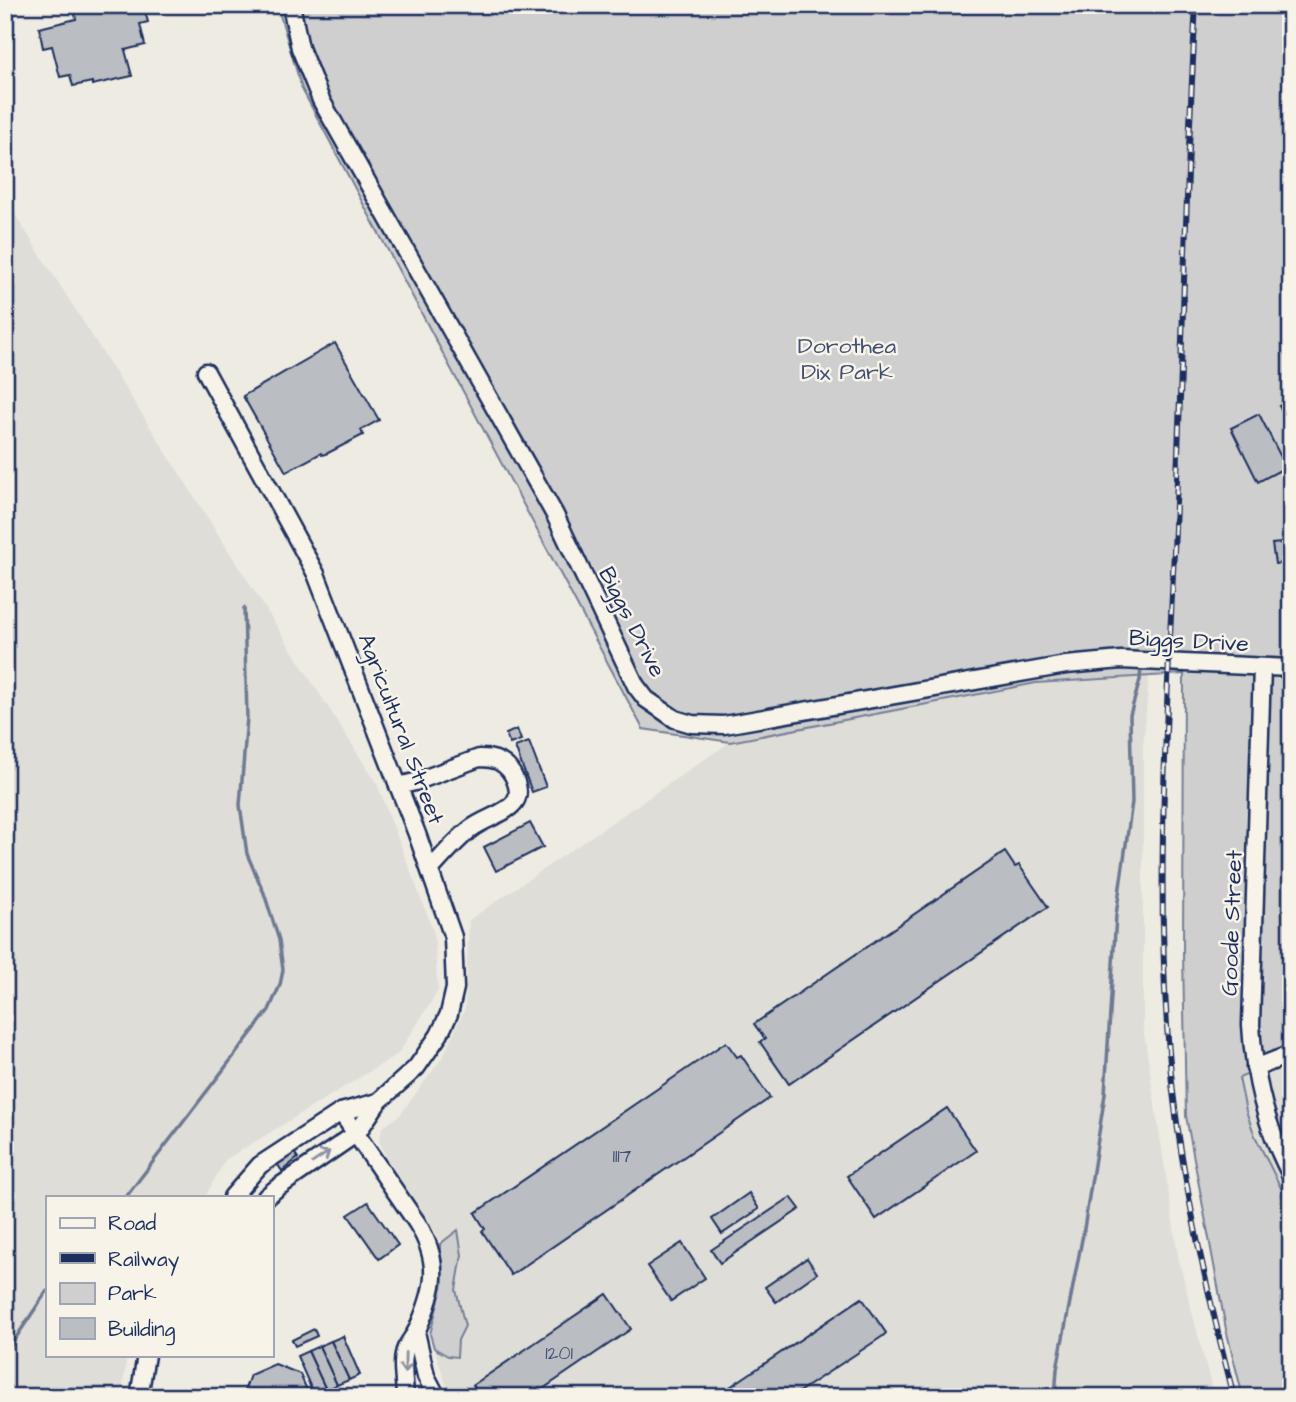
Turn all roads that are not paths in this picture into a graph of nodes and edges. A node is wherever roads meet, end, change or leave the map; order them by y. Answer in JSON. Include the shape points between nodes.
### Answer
{"nodes":[{"id":1,"x":291,"y":5,"type":"edge"},
{"id":2,"x":206,"y":372,"type":"dead end"},
{"id":3,"x":1262,"y":667,"type":"junction"},
{"id":4,"x":1291,"y":668,"type":"edge"},
{"id":5,"x":398,"y":786,"type":"junction"},
{"id":6,"x":430,"y":870,"type":"junction"},
{"id":7,"x":1291,"y":1054,"type":"edge"},
{"id":8,"x":1255,"y":1068,"type":"junction"},
{"id":9,"x":378,"y":1102,"type":"junction"},
{"id":10,"x":341,"y":1112,"type":"junction"},
{"id":11,"x":357,"y":1133,"type":"junction"},
{"id":12,"x":1291,"y":1175,"type":"edge"},
{"id":13,"x":233,"y":1196,"type":"edge"},
{"id":14,"x":267,"y":1196,"type":"edge"},
{"id":15,"x":416,"y":1332,"type":"junction"},
{"id":16,"x":146,"y":1356,"type":"edge"},
{"id":17,"x":433,"y":1391,"type":"edge"},
{"id":18,"x":405,"y":1396,"type":"edge"},
{"id":19,"x":139,"y":1397,"type":"edge"}],
"edges":[{"from":1,"to":3,"type":"street","name":"Biggs Drive","via":[[300,48],[321,100],[555,515],[628,672],[646,699],[662,712],[692,724],[724,725],[1094,662]]},
{"from":2,"to":5,"type":"street","name":"Agricultural Street","via":[[316,575]]},
{"from":3,"to":4,"type":"street","name":"Biggs Drive"},
{"from":3,"to":8,"type":"street","name":"Goode Street","via":[[1251,1003]]},
{"from":5,"to":6,"type":"street","name":"Agricultural Street"},
{"from":5,"to":6,"type":"street","via":[[479,758],[500,762],[515,781],[517,800],[510,808],[472,828]]},
{"from":6,"to":9,"type":"street","name":"Agricultural Street","via":[[453,937],[455,988],[439,1035],[416,1068]]},
{"from":7,"to":8,"type":"street"},
{"from":8,"to":12,"type":"street","name":"Goode Street","via":[[1269,1125]]},
{"from":9,"to":10,"type":"street","name":"Agricultural Street"},
{"from":9,"to":11,"type":"street","name":"Agricultural Street"},
{"from":10,"to":11,"type":"street"},
{"from":10,"to":13,"type":"street","name":"Agricultural Street","via":[[260,1165]]},
{"from":14,"to":11,"type":"street","name":"Agricultural Street","one_way":true},
{"from":11,"to":15,"type":"street","via":[[428,1241],[434,1259],[428,1303]]},
{"from":15,"to":17,"type":"street"},
{"from":15,"to":18,"type":"street","one_way":true,"via":[[405,1349]]},
{"from":16,"to":19,"type":"street"},
{"from":17,"to":18,"type":"street"}]}
